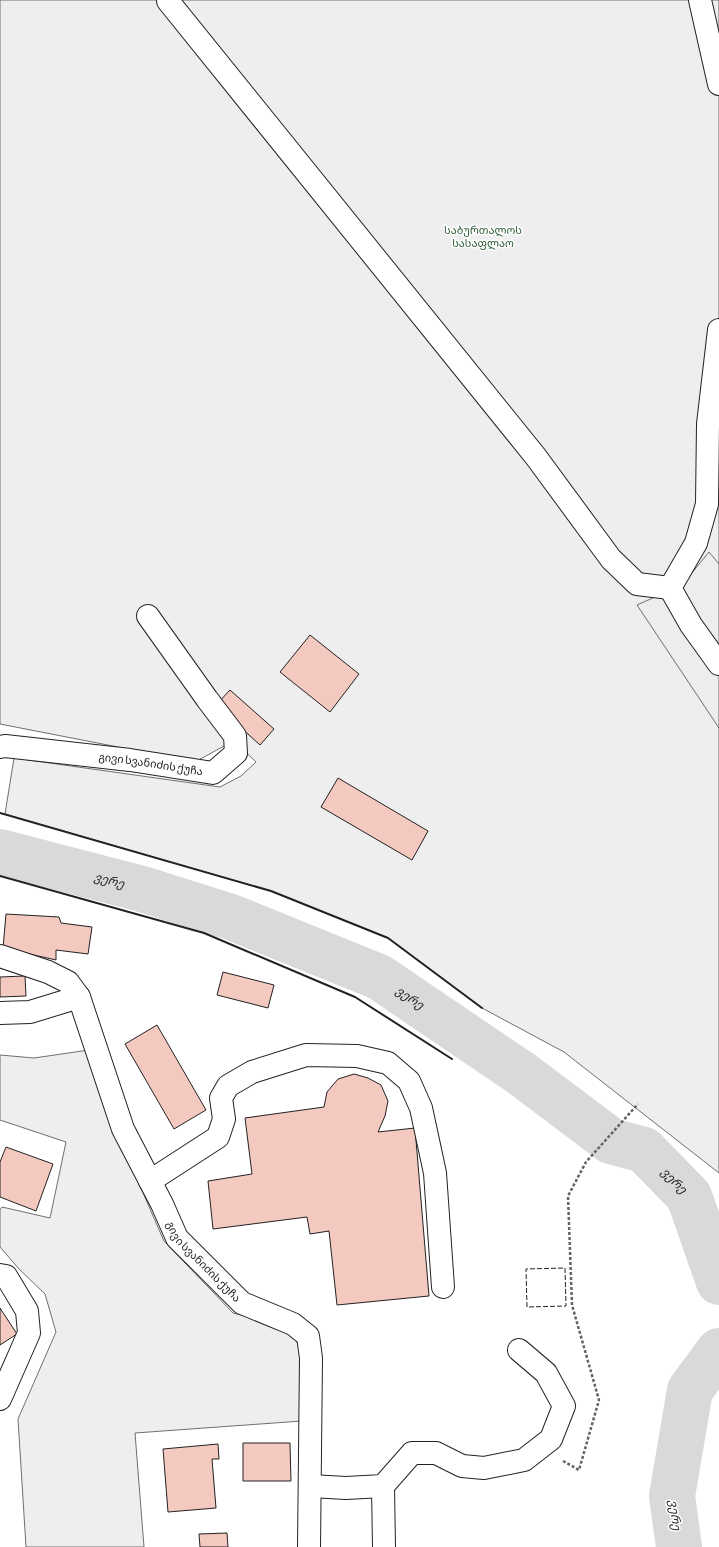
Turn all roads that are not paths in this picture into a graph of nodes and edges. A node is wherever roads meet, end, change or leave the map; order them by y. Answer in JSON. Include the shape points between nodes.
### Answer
{"nodes":[{"id":1,"x":700,"y":0,"type":"edge"},
{"id":2,"x":168,"y":1,"type":"edge"},
{"id":3,"x":719,"y":84,"type":"edge"},
{"id":4,"x":718,"y":336,"type":"edge"},
{"id":5,"x":670,"y":588,"type":"junction"},
{"id":6,"x":148,"y":616,"type":"dead end"},
{"id":7,"x":719,"y":664,"type":"edge"},
{"id":8,"x":2,"y":752,"type":"edge"},
{"id":9,"x":0,"y":956,"type":"edge"},
{"id":10,"x":79,"y":997,"type":"junction"},
{"id":11,"x":0,"y":1013,"type":"edge"},
{"id":12,"x":150,"y":1182,"type":"junction"},
{"id":13,"x":0,"y":1275,"type":"edge"},
{"id":14,"x":443,"y":1287,"type":"dead end"},
{"id":15,"x":519,"y":1350,"type":"dead end"},
{"id":16,"x":0,"y":1399,"type":"edge"},
{"id":17,"x":310,"y":1486,"type":"junction"},
{"id":18,"x":383,"y":1486,"type":"junction"},
{"id":19,"x":309,"y":1547,"type":"edge"},
{"id":20,"x":384,"y":1547,"type":"edge"}],
"edges":[{"from":1,"to":3,"type":"street"},
{"from":2,"to":5,"type":"street","via":[[536,458],[611,559],[637,584]]},
{"from":4,"to":5,"type":"street","via":[[708,424],[707,504],[696,543]]},
{"from":5,"to":7,"type":"street","via":[[691,625]]},
{"from":6,"to":8,"type":"street","name":"გივი სვანიძის ქუჩა","via":[[236,736],[236,754],[213,773],[130,760]]},
{"from":9,"to":10,"type":"street","name":"გივი სვანიძის ქუჩა","via":[[48,972],[68,982]]},
{"from":10,"to":11,"type":"street","via":[[30,1012]]},
{"from":10,"to":12,"type":"street","name":"გივი სვანიძის ქუჩა","via":[[123,1129]]},
{"from":12,"to":14,"type":"street","via":[[218,1137],[224,1119],[221,1098],[228,1086],[252,1072],[306,1055],[357,1056],[388,1063],[409,1081],[421,1108],[435,1173]]},
{"from":12,"to":17,"type":"street","name":"გივი სვანიძის ქუჩა","via":[[177,1238],[242,1304],[292,1324],[308,1336],[311,1358]]},
{"from":13,"to":16,"type":"street","via":[[6,1276],[27,1312],[29,1333]]},
{"from":15,"to":18,"type":"street","via":[[546,1374],[564,1406],[551,1439],[524,1460],[484,1468],[462,1466],[436,1453],[412,1453]]},
{"from":17,"to":18,"type":"street"},
{"from":17,"to":19,"type":"street","name":"გივი სვანიძის ქუჩა"},
{"from":18,"to":20,"type":"street"}]}
